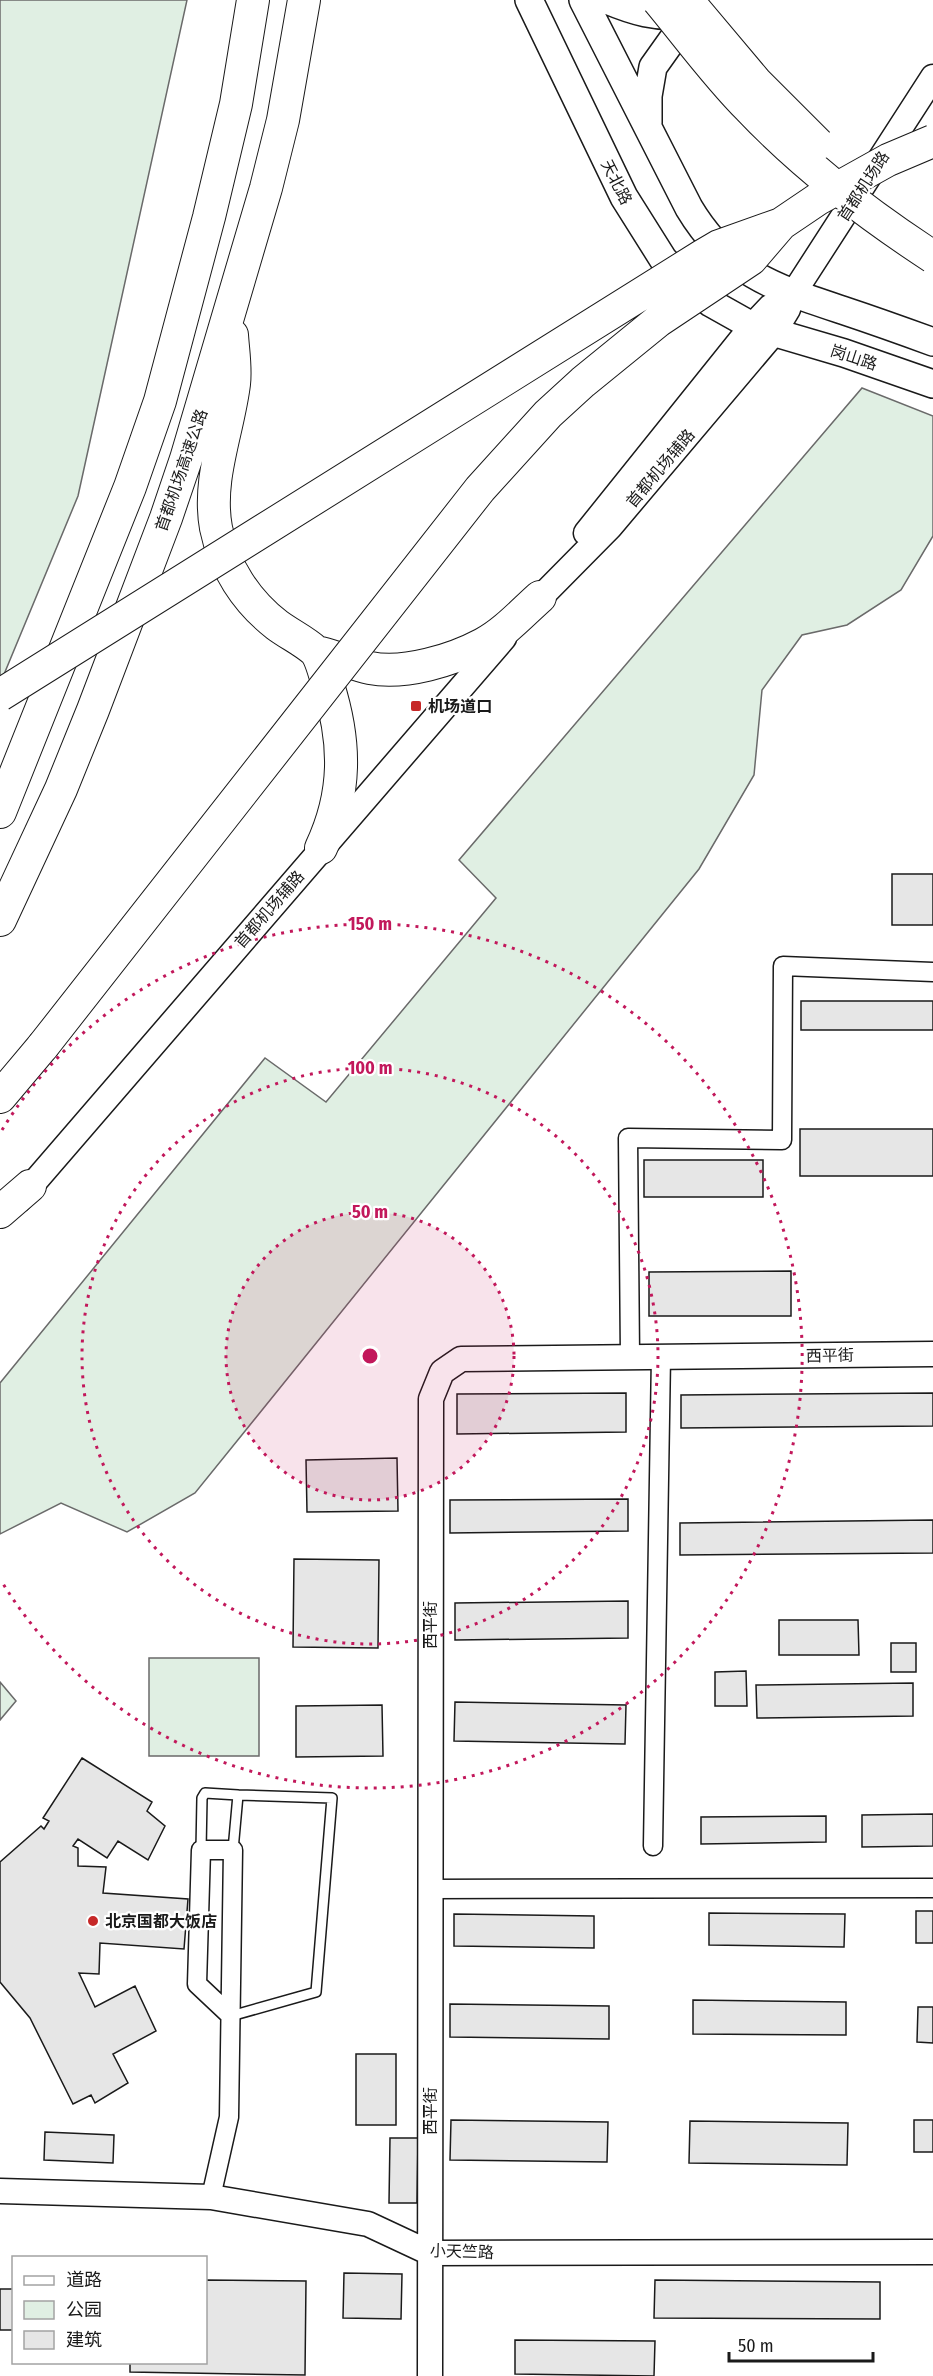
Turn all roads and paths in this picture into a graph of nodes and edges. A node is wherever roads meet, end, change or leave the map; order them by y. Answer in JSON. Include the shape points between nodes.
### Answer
{"nodes":[{"id":1,"x":253,"y":0,"type":"edge"},
{"id":2,"x":304,"y":0,"type":"edge"},
{"id":3,"x":529,"y":0,"type":"edge"},
{"id":4,"x":584,"y":0,"type":"edge"},
{"id":5,"x":607,"y":0,"type":"edge"},
{"id":6,"x":658,"y":0,"type":"edge"},
{"id":7,"x":713,"y":0,"type":"edge"},
{"id":8,"x":689,"y":7,"type":"edge"},
{"id":9,"x":933,"y":77,"type":"edge"},
{"id":10,"x":648,"y":127,"type":"junction"},
{"id":11,"x":933,"y":141,"type":"edge"},
{"id":12,"x":781,"y":224,"type":"junction"},
{"id":13,"x":933,"y":232,"type":"edge"},
{"id":14,"x":933,"y":257,"type":"edge"},
{"id":15,"x":793,"y":294,"type":"junction"},
{"id":16,"x":233,"y":303,"type":"junction"},
{"id":17,"x":763,"y":330,"type":"junction"},
{"id":18,"x":933,"y":342,"type":"edge"},
{"id":19,"x":933,"y":384,"type":"edge"},
{"id":20,"x":540,"y":597,"type":"junction"},
{"id":21,"x":316,"y":652,"type":"junction"},
{"id":22,"x":0,"y":695,"type":"edge"},
{"id":23,"x":0,"y":812,"type":"edge"},
{"id":24,"x":321,"y":848,"type":"junction"},
{"id":25,"x":0,"y":920,"type":"edge"},
{"id":26,"x":933,"y":972,"type":"edge"},
{"id":27,"x":0,"y":1097,"type":"edge"},
{"id":28,"x":30,"y":1186,"type":"junction"},
{"id":29,"x":0,"y":1212,"type":"edge"},
{"id":30,"x":0,"y":1222,"type":"edge"},
{"id":31,"x":933,"y":1354,"type":"edge"},
{"id":32,"x":630,"y":1356,"type":"junction"},
{"id":33,"x":662,"y":1356,"type":"junction"},
{"id":34,"x":238,"y":1795,"type":"junction"},
{"id":35,"x":653,"y":1846,"type":"dead end"},
{"id":36,"x":201,"y":1850,"type":"junction"},
{"id":37,"x":233,"y":1850,"type":"junction"},
{"id":38,"x":933,"y":1888,"type":"edge"},
{"id":39,"x":429,"y":1889,"type":"junction"},
{"id":40,"x":231,"y":2016,"type":"junction"},
{"id":41,"x":0,"y":2191,"type":"edge"},
{"id":42,"x":211,"y":2197,"type":"junction"},
{"id":43,"x":933,"y":2252,"type":"edge"},
{"id":44,"x":430,"y":2253,"type":"junction"},
{"id":45,"x":430,"y":2376,"type":"edge"}],
"edges":[{"from":1,"to":23,"type":"highway","via":[[236,104],[160,401]]},
{"from":2,"to":16,"type":"highway","name":"首都机场高速公路","via":[[283,120]]},
{"from":3,"to":17,"type":"main road","name":"天北路","via":[[624,197],[650,241],[684,281],[711,303]]},
{"from":4,"to":10,"type":"main road"},
{"from":5,"to":8,"type":"main road","via":[[634,11],[666,17]]},
{"from":6,"to":14,"type":"highway","bridge":true,"via":[[748,108],[794,151],[849,198]]},
{"from":7,"to":8,"type":"street"},
{"from":8,"to":10,"type":"main road","via":[[653,68]]},
{"from":8,"to":13,"type":"highway","bridge":true,"via":[[814,141]]},
{"from":9,"to":15,"type":"street","name":"首都机场路"},
{"from":10,"to":15,"type":"main road","via":[[702,229],[733,262]]},
{"from":11,"to":12,"type":"highway","bridge":true,"via":[[888,160]]},
{"from":12,"to":22,"type":"highway","bridge":true,"via":[[702,256]]},
{"from":12,"to":27,"type":"highway","bridge":true,"via":[[751,260],[658,321],[583,382],[548,414],[480,489]]},
{"from":15,"to":17,"type":"street","name":"首都机场路","via":[[770,307]]},
{"from":15,"to":18,"type":"main road"},
{"from":16,"to":21,"type":"highway","via":[[234,381],[215,482],[218,537],[240,589],[276,625]]},
{"from":16,"to":25,"type":"highway","name":"首都机场高速公路","via":[[166,518],[65,779]]},
{"from":17,"to":19,"type":"main road","name":"岗山路"},
{"from":17,"to":20,"type":"street","name":"首都机场辅路","via":[[597,518]]},
{"from":20,"to":21,"type":"highway","via":[[482,644],[424,666],[369,668]]},
{"from":20,"to":24,"type":"street","name":"首都机场辅路"},
{"from":21,"to":24,"type":"highway","via":[[341,739],[336,808]]},
{"from":24,"to":28,"type":"street","name":"首都机场辅路"},
{"from":26,"to":32,"type":"street","via":[[783,966],[782,1140],[628,1138]]},
{"from":28,"to":29,"type":"highway"},
{"from":28,"to":30,"type":"street","name":"首都机场辅路"},
{"from":31,"to":33,"type":"street","name":"西平街"},
{"from":32,"to":33,"type":"street","name":"西平街"},
{"from":32,"to":39,"type":"street","name":"西平街","via":[[461,1359],[442,1372],[431,1399]]},
{"from":33,"to":35,"type":"street"},
{"from":34,"to":36,"type":"lane","via":[[205,1793]]},
{"from":34,"to":37,"type":"lane"},
{"from":34,"to":40,"type":"lane","via":[[332,1798],[316,1992]]},
{"from":36,"to":37,"type":"street"},
{"from":36,"to":40,"type":"street","via":[[197,1984]]},
{"from":37,"to":40,"type":"street"},
{"from":38,"to":39,"type":"street"},
{"from":39,"to":44,"type":"street","name":"西平街"},
{"from":40,"to":42,"type":"street","via":[[229,2117]]},
{"from":41,"to":42,"type":"street","name":"小天竺路"},
{"from":42,"to":44,"type":"street","name":"小天竺路","via":[[368,2224]]},
{"from":43,"to":44,"type":"street","name":"小天竺路"},
{"from":44,"to":45,"type":"street","name":"西平街"}]}
